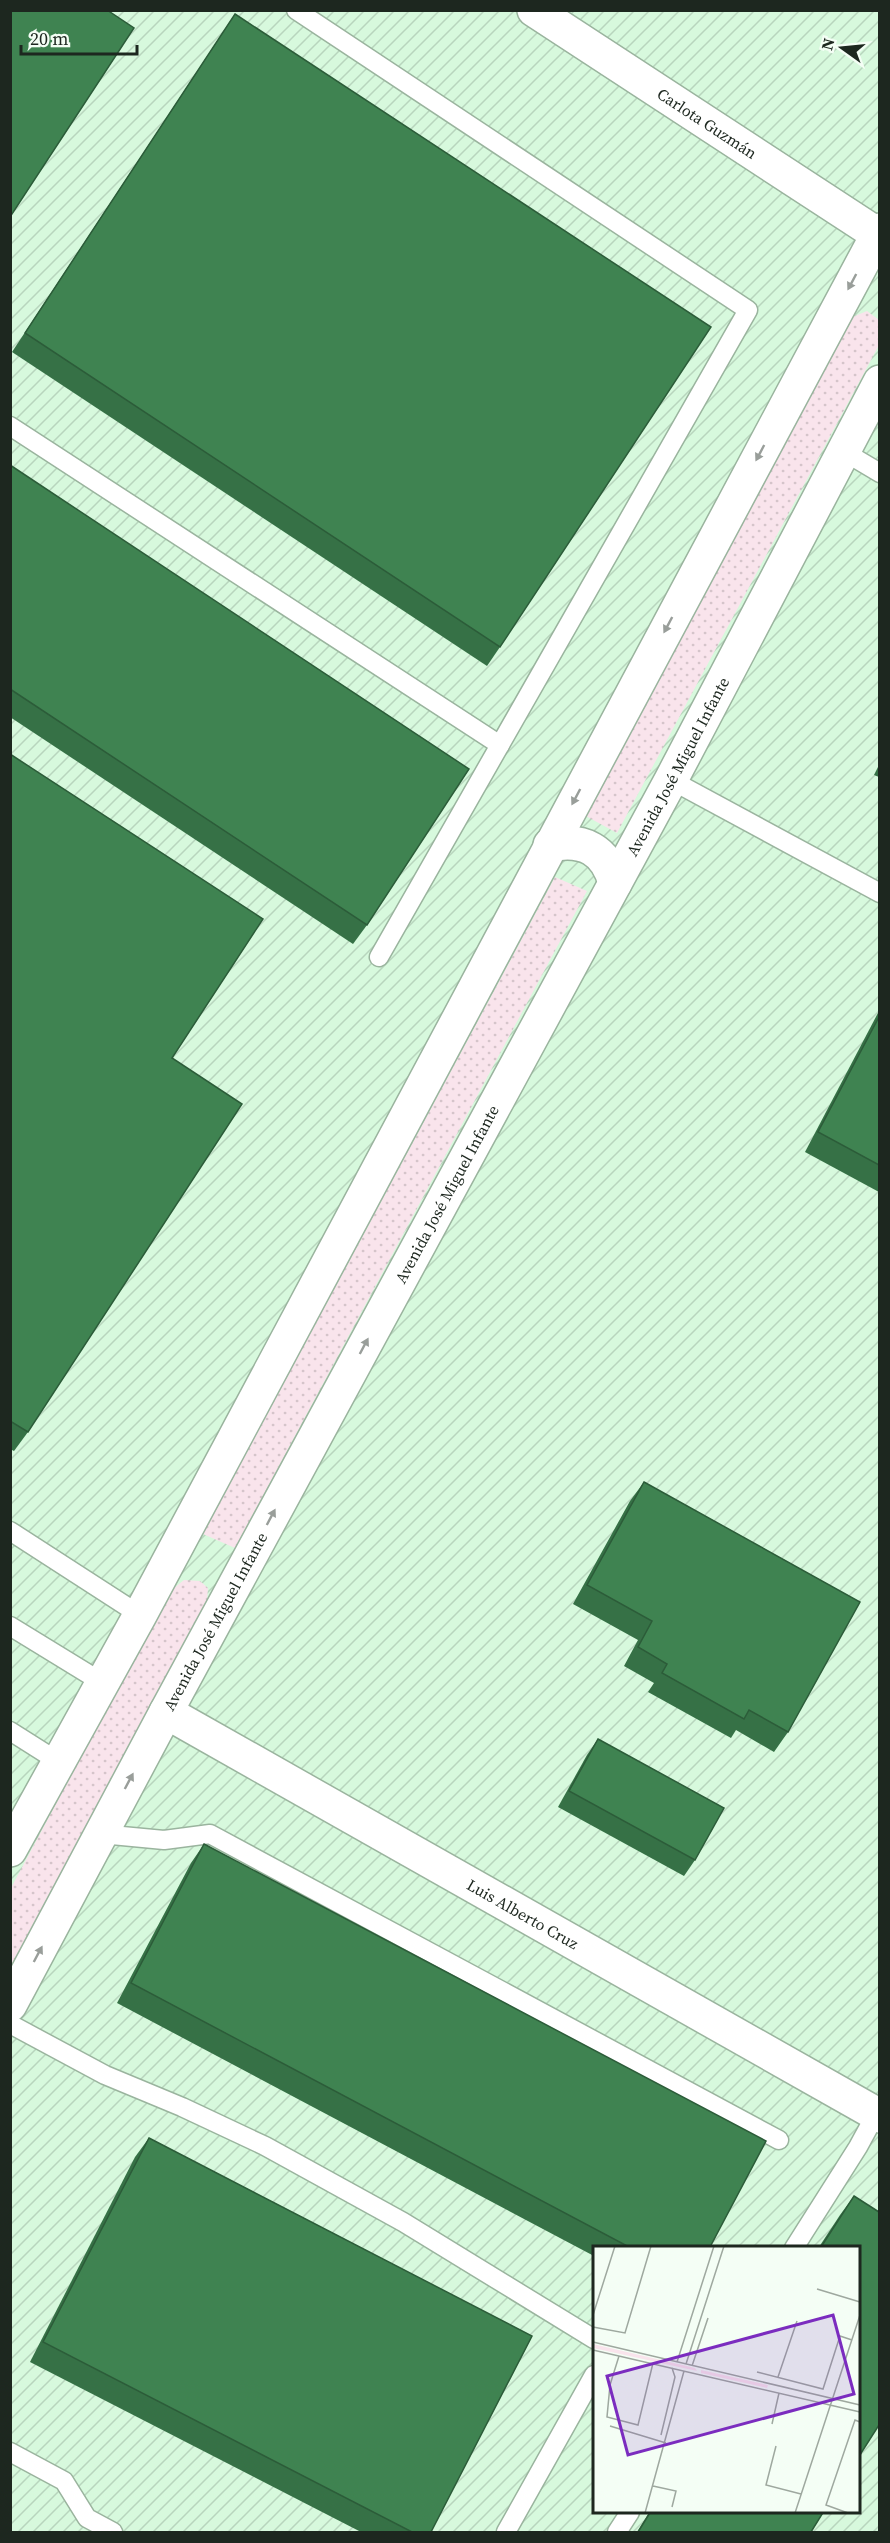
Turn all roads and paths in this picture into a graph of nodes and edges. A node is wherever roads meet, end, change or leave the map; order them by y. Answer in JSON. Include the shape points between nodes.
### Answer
{"nodes":[{"id":1,"x":296,"y":10,"type":"edge"},
{"id":2,"x":534,"y":10,"type":"edge"},
{"id":3,"x":879,"y":233,"type":"edge"},
{"id":4,"x":879,"y":382,"type":"edge"},
{"id":5,"x":10,"y":426,"type":"edge"},
{"id":6,"x":843,"y":452,"type":"junction"},
{"id":7,"x":879,"y":473,"type":"edge"},
{"id":8,"x":500,"y":745,"type":"junction"},
{"id":9,"x":671,"y":780,"type":"junction"},
{"id":10,"x":550,"y":845,"type":"junction"},
{"id":11,"x":615,"y":883,"type":"junction"},
{"id":12,"x":879,"y":893,"type":"edge"},
{"id":13,"x":379,"y":957,"type":"dead end"},
{"id":14,"x":10,"y":1531,"type":"edge"},
{"id":15,"x":140,"y":1615,"type":"junction"},
{"id":16,"x":10,"y":1626,"type":"edge"},
{"id":17,"x":103,"y":1683,"type":"junction"},
{"id":18,"x":166,"y":1712,"type":"junction"},
{"id":19,"x":10,"y":1731,"type":"edge"},
{"id":20,"x":59,"y":1762,"type":"junction"},
{"id":21,"x":101,"y":1834,"type":"junction"},
{"id":22,"x":10,"y":1850,"type":"edge"},
{"id":23,"x":10,"y":2005,"type":"edge"},
{"id":24,"x":10,"y":2024,"type":"edge"},
{"id":25,"x":878,"y":2115,"type":"edge"},
{"id":26,"x":779,"y":2140,"type":"dead end"},
{"id":27,"x":795,"y":2246,"type":"edge"},
{"id":28,"x":593,"y":2338,"type":"edge"},
{"id":29,"x":593,"y":2376,"type":"edge"},
{"id":30,"x":10,"y":2452,"type":"edge"},
{"id":31,"x":629,"y":2513,"type":"edge"},
{"id":32,"x":113,"y":2532,"type":"edge"},
{"id":33,"x":506,"y":2532,"type":"edge"},
{"id":34,"x":617,"y":2532,"type":"edge"}],
"edges":[{"from":1,"to":8,"type":"lane","via":[[748,310]]},
{"from":2,"to":3,"type":"street","name":"Carlota Guzmán"},
{"from":3,"to":10,"type":"street","one_way":true},
{"from":4,"to":6,"type":"street","name":"Avenida José Miguel Infante"},
{"from":5,"to":8,"type":"lane"},
{"from":6,"to":7,"type":"lane"},
{"from":6,"to":9,"type":"street","name":"Avenida José Miguel Infante"},
{"from":8,"to":13,"type":"lane"},
{"from":9,"to":11,"type":"street","name":"Avenida José Miguel Infante"},
{"from":9,"to":12,"type":"lane"},
{"from":10,"to":11,"type":"street","via":[[579,843],[593,849],[612,870]]},
{"from":10,"to":15,"type":"street"},
{"from":18,"to":11,"type":"street","name":"Avenida José Miguel Infante","one_way":true},
{"from":14,"to":15,"type":"lane"},
{"from":15,"to":17,"type":"street"},
{"from":16,"to":17,"type":"lane"},
{"from":17,"to":20,"type":"street"},
{"from":21,"to":18,"type":"street","name":"Avenida José Miguel Infante","one_way":true},
{"from":18,"to":25,"type":"street","name":"Luis Alberto Cruz"},
{"from":19,"to":20,"type":"lane"},
{"from":20,"to":22,"type":"street"},
{"from":23,"to":21,"type":"street","name":"Avenida José Miguel Infante","one_way":true},
{"from":21,"to":26,"type":"lane","via":[[164,1840],[210,1834]]},
{"from":24,"to":28,"type":"lane","via":[[105,2076],[266,2146],[403,2222]]},
{"from":25,"to":27,"type":"lane"},
{"from":29,"to":33,"type":"lane"},
{"from":30,"to":32,"type":"lane","via":[[64,2481],[87,2518]]},
{"from":31,"to":34,"type":"lane"}]}
